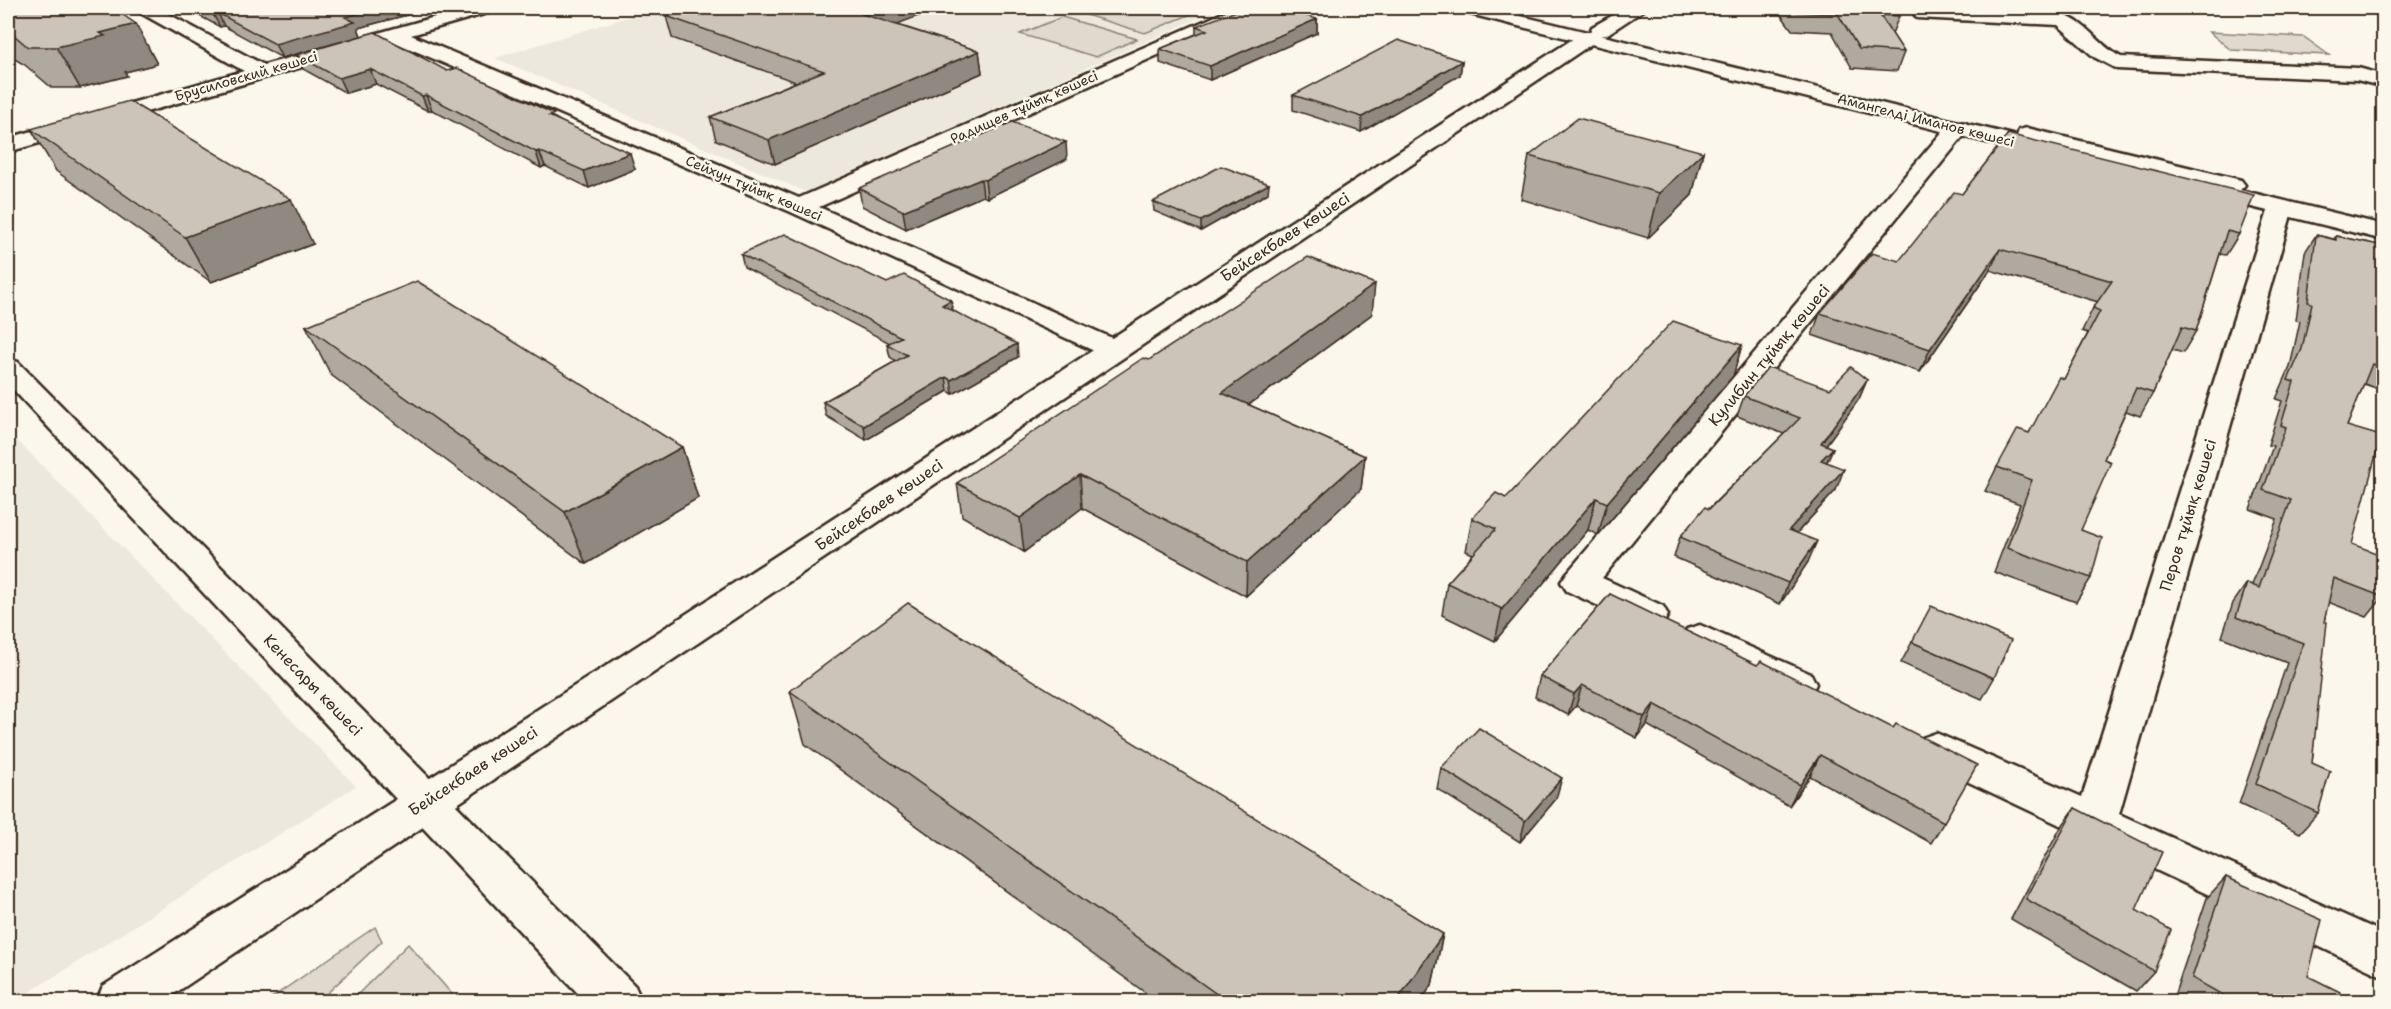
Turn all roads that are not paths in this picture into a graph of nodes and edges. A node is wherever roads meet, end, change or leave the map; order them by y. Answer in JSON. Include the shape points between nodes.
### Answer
{"nodes":[{"id":1,"x":145,"y":8,"type":"edge"},
{"id":2,"x":485,"y":8,"type":"edge"},
{"id":3,"x":1248,"y":8,"type":"edge"},
{"id":4,"x":1468,"y":8,"type":"edge"},
{"id":5,"x":1503,"y":8,"type":"edge"},
{"id":6,"x":1638,"y":8,"type":"edge"},
{"id":7,"x":1913,"y":11,"type":"edge"},
{"id":8,"x":392,"y":34,"type":"junction"},
{"id":9,"x":1594,"y":34,"type":"junction"},
{"id":10,"x":261,"y":72,"type":"junction"},
{"id":11,"x":2384,"y":81,"type":"edge"},
{"id":12,"x":1958,"y":128,"type":"junction"},
{"id":13,"x":8,"y":145,"type":"edge"},
{"id":14,"x":799,"y":207,"type":"junction"},
{"id":15,"x":2281,"y":208,"type":"junction"},
{"id":16,"x":2384,"y":222,"type":"edge"},
{"id":17,"x":2384,"y":233,"type":"edge"},
{"id":18,"x":1113,"y":350,"type":"junction"},
{"id":19,"x":8,"y":368,"type":"edge"},
{"id":20,"x":1827,"y":698,"type":"edge"},
{"id":21,"x":1902,"y":733,"type":"edge"},
{"id":22,"x":425,"y":801,"type":"junction"},
{"id":23,"x":2095,"y":823,"type":"junction"},
{"id":24,"x":2384,"y":956,"type":"edge"},
{"id":25,"x":120,"y":1002,"type":"edge"},
{"id":26,"x":618,"y":1002,"type":"edge"}],
"edges":[{"from":1,"to":10,"type":"street"},
{"from":2,"to":8,"type":"street","name":"Брусиловский көшесі"},
{"from":3,"to":14,"type":"street","name":"Радищев тұйық көшесі"},
{"from":4,"to":9,"type":"street","name":"Амангелді Иманов көшесі"},
{"from":5,"to":9,"type":"street","name":"Амангелді Иманов көшесі"},
{"from":6,"to":9,"type":"street","name":"Бейсекбаев көшесі"},
{"from":7,"to":11,"type":"street","via":[[2062,20],[2074,26],[2102,56],[2117,63],[2358,74]]},
{"from":8,"to":10,"type":"street","name":"Брусиловский көшесі"},
{"from":8,"to":14,"type":"street","name":"Сейхун тұйық көшесі"},
{"from":9,"to":12,"type":"street","name":"Амангелді Иманов көшесі"},
{"from":9,"to":16,"type":"street","name":"Амангелді Иманов көшесі"},
{"from":9,"to":18,"type":"street","name":"Бейсекбаев көшесі"},
{"from":10,"to":13,"type":"street","name":"Брусиловский көшесі"},
{"from":12,"to":15,"type":"street","name":"Амангелді Иманов көшесі"},
{"from":12,"to":20,"type":"street","name":"Кулибин тұйық көшесі","via":[[1579,582]]},
{"from":14,"to":18,"type":"street","name":"Сейхун тұйық көшесі"},
{"from":15,"to":17,"type":"street","name":"Амангелді Иманов көшесі"},
{"from":15,"to":23,"type":"street","name":"Перов тұйық көшесі"},
{"from":18,"to":22,"type":"street","name":"Бейсекбаев көшесі"},
{"from":19,"to":22,"type":"street","name":"Кенесары көшесі"},
{"from":21,"to":23,"type":"street"},
{"from":22,"to":25,"type":"street","name":"Бейсекбаев көшесі"},
{"from":22,"to":26,"type":"street","name":"Кенесары көшесі"},
{"from":23,"to":24,"type":"street"}]}
